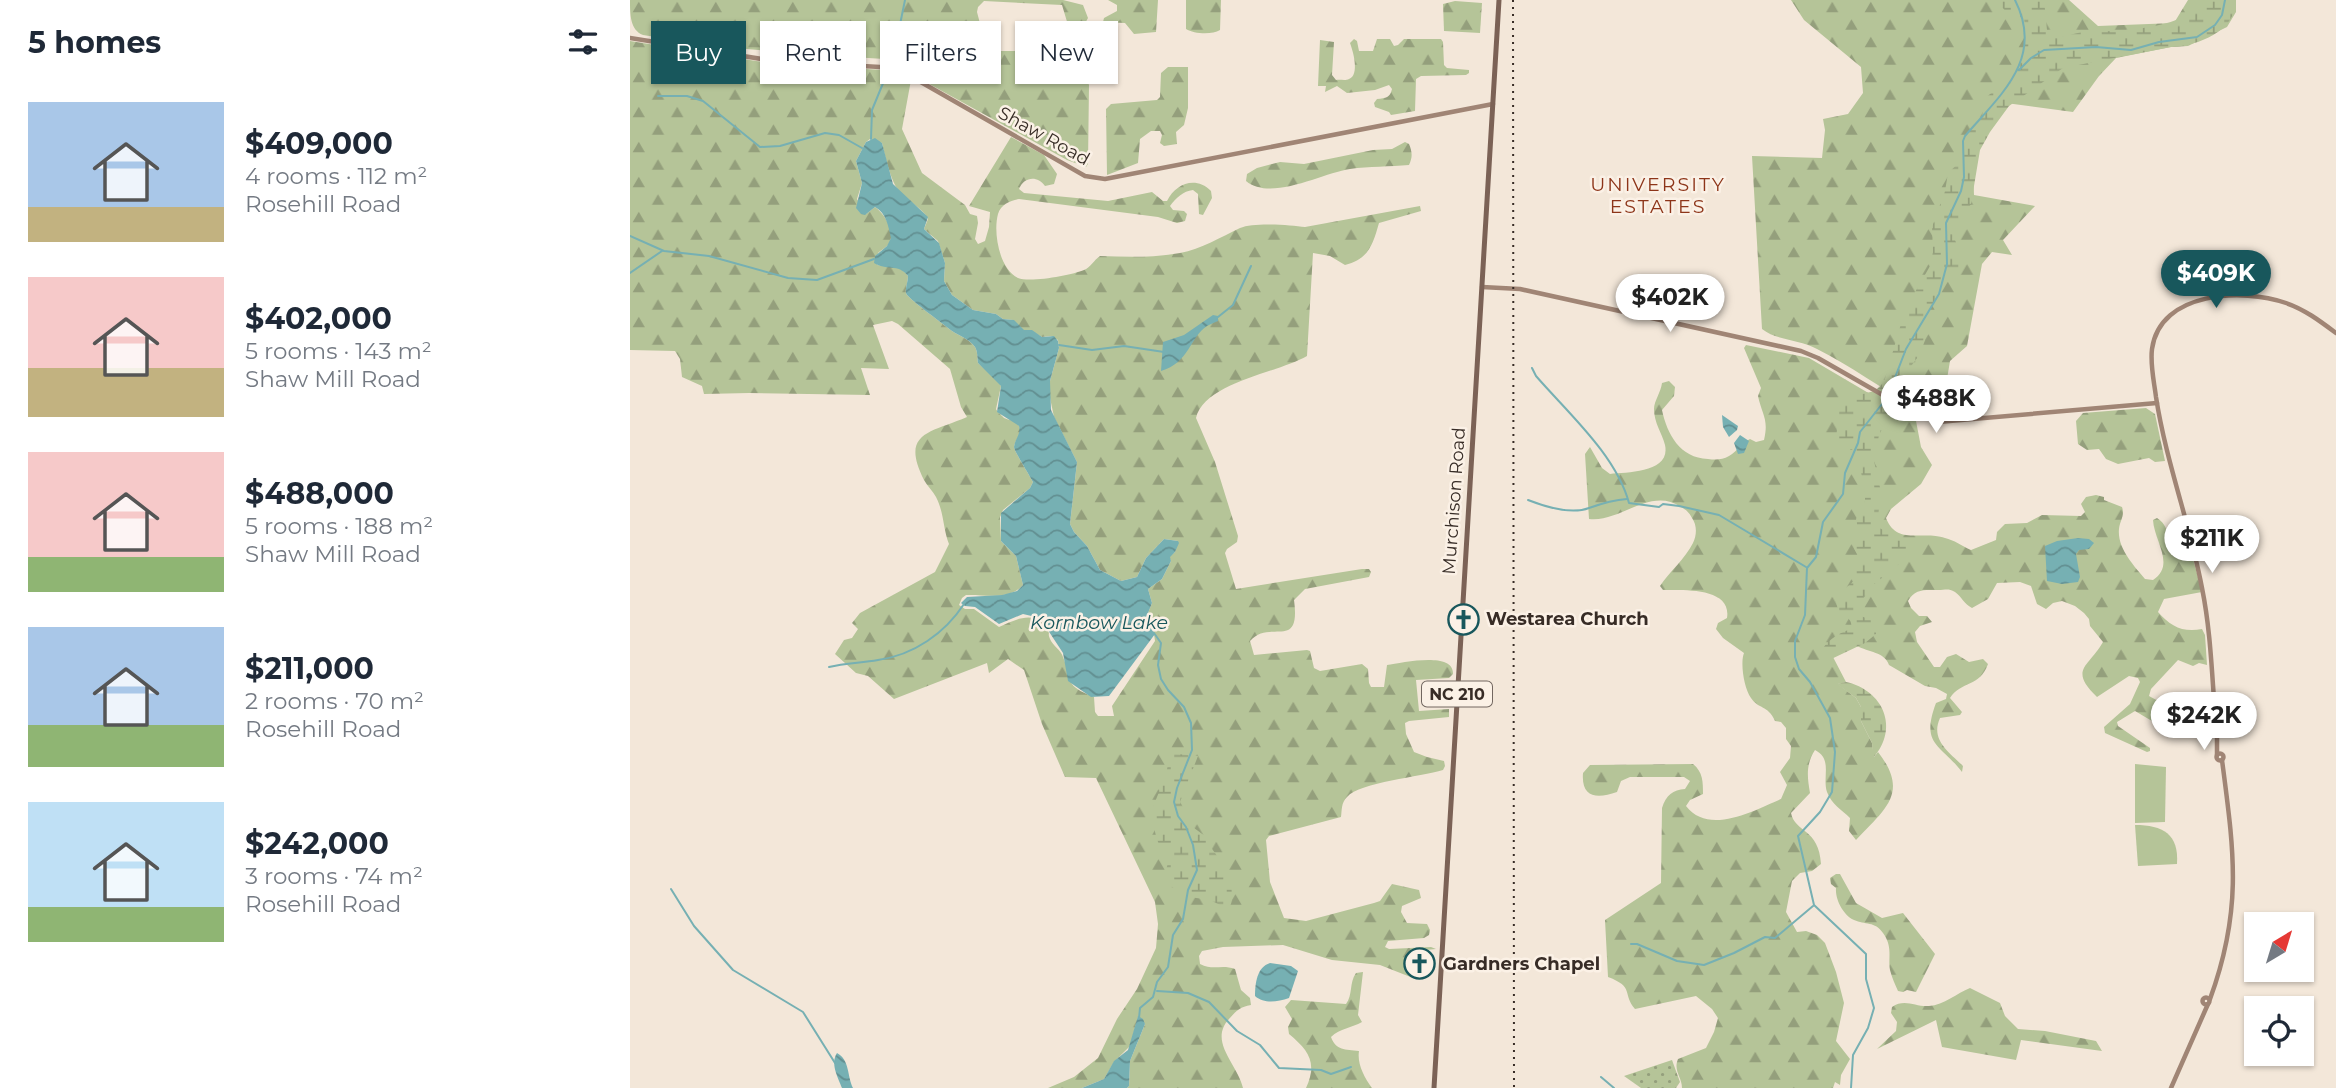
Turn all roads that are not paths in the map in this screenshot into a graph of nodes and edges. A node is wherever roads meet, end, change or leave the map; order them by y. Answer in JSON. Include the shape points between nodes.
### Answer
{"nodes":[{"id":1,"x":1499,"y":0,"type":"edge"},
{"id":2,"x":630,"y":38,"type":"edge"},
{"id":3,"x":1493,"y":104,"type":"junction"},
{"id":4,"x":1482,"y":287,"type":"junction"},
{"id":5,"x":2336,"y":333,"type":"edge"},
{"id":6,"x":2157,"y":403,"type":"junction"},
{"id":7,"x":1434,"y":1088,"type":"edge"},
{"id":8,"x":2171,"y":1088,"type":"edge"}],
"edges":[{"from":1,"to":3,"type":"main road","name":"Murchison Road","number":"NC 210"},
{"from":2,"to":3,"type":"main road","name":"Shaw Road","via":[[774,61],[894,69],[1085,176],[1101,180]]},
{"from":3,"to":4,"type":"main road","name":"Murchison Road","number":"NC 210"},
{"from":4,"to":6,"type":"main road","via":[[1520,289],[1801,351],[1938,422]]},
{"from":4,"to":7,"type":"main road","name":"Murchison Road","number":"NC 210"},
{"from":5,"to":6,"type":"main road","via":[[2285,302],[2252,296],[2214,297],[2179,309],[2163,323],[2154,342]]},
{"from":6,"to":8,"type":"main road","via":[[2203,594],[2232,829],[2234,893],[2216,978]]}]}
